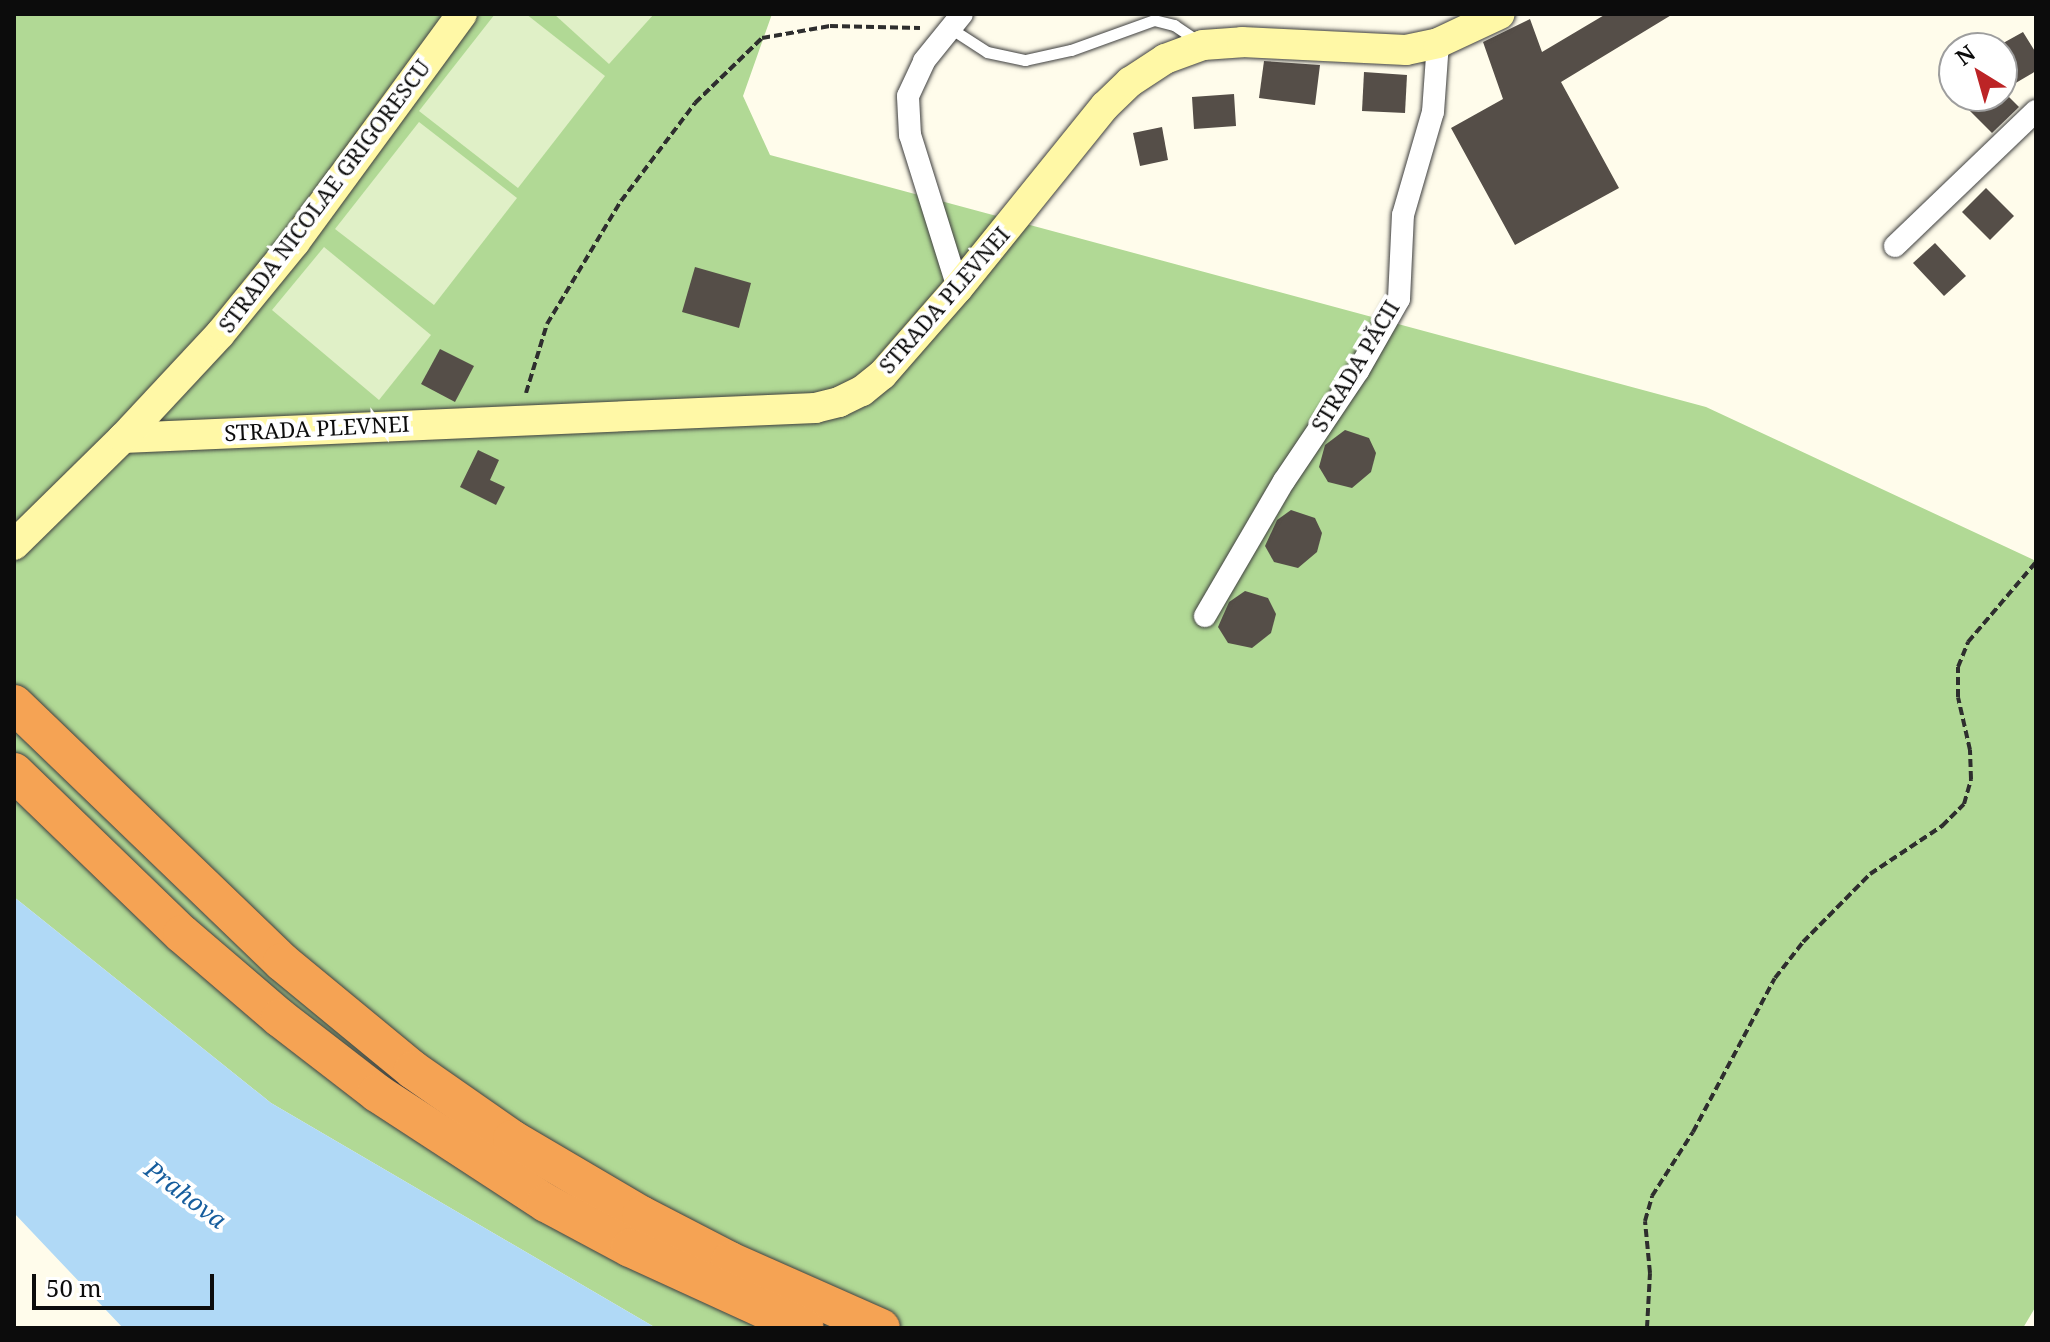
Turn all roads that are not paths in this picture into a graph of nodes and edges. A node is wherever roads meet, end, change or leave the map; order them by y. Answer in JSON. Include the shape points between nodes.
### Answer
{"nodes":[{"id":1,"x":462,"y":14,"type":"edge"},
{"id":2,"x":1500,"y":14,"type":"edge"},
{"id":3,"x":956,"y":21,"type":"edge"},
{"id":4,"x":1438,"y":43,"type":"junction"},
{"id":5,"x":1203,"y":45,"type":"junction"},
{"id":6,"x":2036,"y":111,"type":"edge"},
{"id":7,"x":1895,"y":246,"type":"dead end"},
{"id":8,"x":958,"y":288,"type":"junction"},
{"id":9,"x":123,"y":438,"type":"junction"},
{"id":10,"x":14,"y":545,"type":"edge"},
{"id":11,"x":1205,"y":616,"type":"dead end"},
{"id":12,"x":14,"y":704,"type":"edge"},
{"id":13,"x":14,"y":772,"type":"edge"},
{"id":14,"x":805,"y":1328,"type":"edge"},
{"id":15,"x":881,"y":1328,"type":"edge"}],
"edges":[{"from":1,"to":9,"type":"main road","name":"STRADA NICOLAE GRIGORESCU","via":[[295,242],[220,334]]},
{"from":2,"to":4,"type":"main road","name":"STRADA PLEVNEI"},
{"from":3,"to":5,"type":"lane","via":[[987,52],[1025,60],[1071,50],[1154,20],[1174,25]]},
{"from":3,"to":8,"type":"street","via":[[924,61],[908,96],[910,135]]},
{"from":4,"to":5,"type":"main road","name":"STRADA PLEVNEI","via":[[1379,51],[1242,42]]},
{"from":4,"to":11,"type":"street","name":"STRADA PĂCII","via":[[1433,112],[1403,215],[1399,299]]},
{"from":5,"to":8,"type":"main road","name":"STRADA PLEVNEI","via":[[1165,59],[1105,106]]},
{"from":6,"to":7,"type":"street"},
{"from":8,"to":9,"type":"main road","name":"STRADA PLEVNEI","via":[[882,375],[862,391],[815,408]]},
{"from":9,"to":10,"type":"main road","name":"STRADA NICOLAE GRIGORESCU"},
{"from":12,"to":15,"type":"highway","via":[[282,962],[413,1070],[512,1139],[641,1215]]},
{"from":13,"to":14,"type":"highway","via":[[182,934],[389,1102],[546,1203],[630,1248]]}]}
